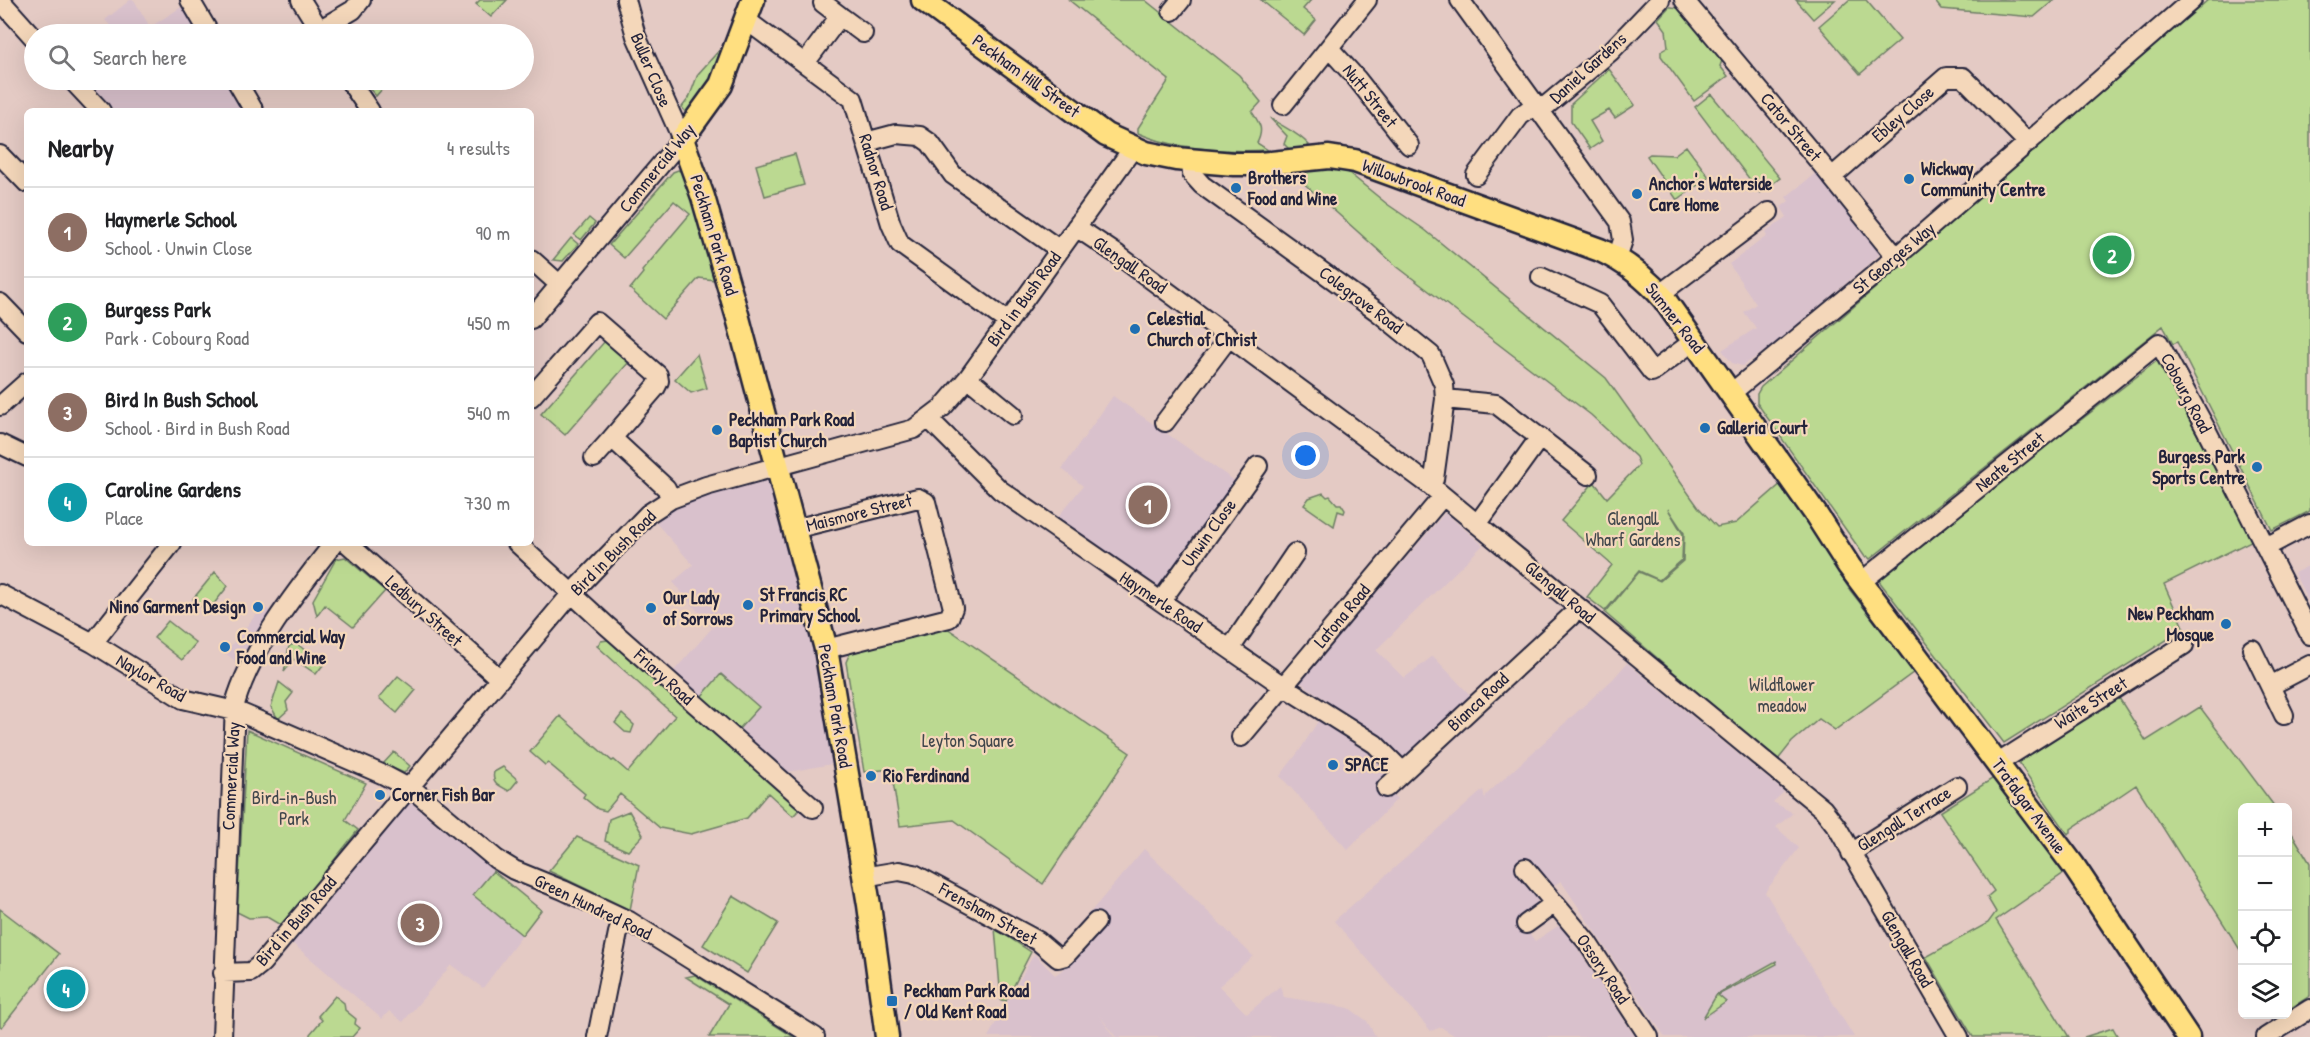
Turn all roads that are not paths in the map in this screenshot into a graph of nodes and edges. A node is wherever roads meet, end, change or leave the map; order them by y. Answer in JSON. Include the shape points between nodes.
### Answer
{"nodes":[{"id":1,"x":0,"y":0,"type":"edge"},
{"id":2,"x":190,"y":0,"type":"edge"},
{"id":3,"x":301,"y":0,"type":"edge"},
{"id":4,"x":361,"y":0,"type":"edge"},
{"id":5,"x":626,"y":0,"type":"edge"},
{"id":6,"x":923,"y":0,"type":"edge"},
{"id":7,"x":1367,"y":0,"type":"edge"},
{"id":8,"x":1460,"y":0,"type":"edge"},
{"id":9,"x":1660,"y":0,"type":"edge"},
{"id":10,"x":1684,"y":0,"type":"edge"},
{"id":11,"x":2190,"y":0,"type":"edge"},
{"id":12,"x":823,"y":3,"type":"dead end"},
{"id":13,"x":750,"y":10,"type":"edge"},
{"id":14,"x":840,"y":15,"type":"junction"},
{"id":15,"x":204,"y":24,"type":"edge"},
{"id":16,"x":316,"y":24,"type":"edge"},
{"id":17,"x":333,"y":24,"type":"edge"},
{"id":18,"x":24,"y":27,"type":"edge"},
{"id":19,"x":863,"y":33,"type":"dead end"},
{"id":20,"x":1329,"y":48,"type":"junction"},
{"id":21,"x":805,"y":63,"type":"junction"},
{"id":22,"x":81,"y":90,"type":"edge"},
{"id":23,"x":242,"y":90,"type":"edge"},
{"id":24,"x":355,"y":90,"type":"edge"},
{"id":25,"x":1283,"y":105,"type":"dead end"},
{"id":26,"x":1538,"y":107,"type":"junction"},
{"id":27,"x":98,"y":108,"type":"edge"},
{"id":28,"x":252,"y":108,"type":"edge"},
{"id":29,"x":365,"y":108,"type":"edge"},
{"id":30,"x":682,"y":139,"type":"junction"},
{"id":31,"x":866,"y":142,"type":"junction"},
{"id":32,"x":2028,"y":143,"type":"junction"},
{"id":33,"x":1409,"y":145,"type":"dead end"},
{"id":34,"x":1133,"y":148,"type":"junction"},
{"id":35,"x":0,"y":154,"type":"edge"},
{"id":36,"x":1191,"y":161,"type":"junction"},
{"id":37,"x":1476,"y":175,"type":"dead end"},
{"id":38,"x":1832,"y":177,"type":"junction"},
{"id":39,"x":24,"y":180,"type":"edge"},
{"id":40,"x":1769,"y":212,"type":"dead end"},
{"id":41,"x":1076,"y":227,"type":"junction"},
{"id":42,"x":1060,"y":250,"type":"junction"},
{"id":43,"x":1896,"y":257,"type":"junction"},
{"id":44,"x":1617,"y":258,"type":"junction"},
{"id":45,"x":534,"y":262,"type":"edge"},
{"id":46,"x":1541,"y":277,"type":"dead end"},
{"id":47,"x":560,"y":285,"type":"junction"},
{"id":48,"x":1660,"y":294,"type":"junction"},
{"id":49,"x":0,"y":303,"type":"edge"},
{"id":50,"x":534,"y":315,"type":"edge"},
{"id":51,"x":1008,"y":322,"type":"junction"},
{"id":52,"x":24,"y":329,"type":"edge"},
{"id":53,"x":1229,"y":337,"type":"junction"},
{"id":54,"x":1694,"y":342,"type":"junction"},
{"id":55,"x":2159,"y":343,"type":"joint"},
{"id":56,"x":968,"y":378,"type":"junction"},
{"id":57,"x":24,"y":385,"type":"edge"},
{"id":58,"x":534,"y":393,"type":"edge"},
{"id":59,"x":1730,"y":394,"type":"junction"},
{"id":60,"x":1445,"y":399,"type":"junction"},
{"id":61,"x":0,"y":406,"type":"edge"},
{"id":62,"x":1013,"y":415,"type":"dead end"},
{"id":63,"x":929,"y":419,"type":"junction"},
{"id":64,"x":1165,"y":422,"type":"dead end"},
{"id":65,"x":1540,"y":437,"type":"junction"},
{"id":66,"x":612,"y":438,"type":"junction"},
{"id":67,"x":0,"y":444,"type":"edge"},
{"id":68,"x":24,"y":456,"type":"edge"},
{"id":69,"x":594,"y":458,"type":"dead end"},
{"id":70,"x":778,"y":465,"type":"junction"},
{"id":71,"x":1258,"y":466,"type":"dead end"},
{"id":72,"x":1588,"y":476,"type":"dead end"},
{"id":73,"x":1437,"y":491,"type":"junction"},
{"id":74,"x":671,"y":499,"type":"junction"},
{"id":75,"x":1478,"y":523,"type":"junction"},
{"id":76,"x":2310,"y":525,"type":"edge"},
{"id":77,"x":794,"y":529,"type":"junction"},
{"id":78,"x":170,"y":546,"type":"edge"},
{"id":79,"x":326,"y":546,"type":"edge"},
{"id":80,"x":350,"y":546,"type":"edge"},
{"id":81,"x":520,"y":546,"type":"edge"},
{"id":82,"x":2266,"y":547,"type":"junction"},
{"id":83,"x":1295,"y":553,"type":"dead end"},
{"id":84,"x":1861,"y":582,"type":"junction"},
{"id":85,"x":573,"y":593,"type":"junction"},
{"id":86,"x":0,"y":594,"type":"edge"},
{"id":87,"x":1161,"y":601,"type":"junction"},
{"id":88,"x":1570,"y":617,"type":"dead end"},
{"id":89,"x":2310,"y":635,"type":"edge"},
{"id":90,"x":93,"y":643,"type":"junction"},
{"id":91,"x":2184,"y":645,"type":"dead end"},
{"id":92,"x":826,"y":649,"type":"junction"},
{"id":93,"x":1230,"y":649,"type":"junction"},
{"id":94,"x":2252,"y":649,"type":"dead end"},
{"id":95,"x":2310,"y":665,"type":"edge"},
{"id":96,"x":500,"y":679,"type":"junction"},
{"id":97,"x":1283,"y":686,"type":"junction"},
{"id":98,"x":2270,"y":686,"type":"junction"},
{"id":99,"x":234,"y":711,"type":"junction"},
{"id":100,"x":2284,"y":715,"type":"dead end"},
{"id":101,"x":1241,"y":737,"type":"dead end"},
{"id":102,"x":1998,"y":763,"type":"junction"},
{"id":103,"x":1403,"y":772,"type":"junction"},
{"id":104,"x":1957,"y":786,"type":"dead end"},
{"id":105,"x":1386,"y":788,"type":"dead end"},
{"id":106,"x":408,"y":789,"type":"junction"},
{"id":107,"x":813,"y":808,"type":"dead end"},
{"id":108,"x":1851,"y":853,"type":"junction"},
{"id":109,"x":1525,"y":868,"type":"dead end"},
{"id":110,"x":863,"y":877,"type":"junction"},
{"id":111,"x":1556,"y":903,"type":"junction"},
{"id":112,"x":623,"y":919,"type":"junction"},
{"id":113,"x":1096,"y":922,"type":"dead end"},
{"id":114,"x":1526,"y":924,"type":"dead end"},
{"id":115,"x":223,"y":973,"type":"junction"},
{"id":116,"x":2310,"y":1009,"type":"edge"},
{"id":117,"x":222,"y":1037,"type":"edge"},
{"id":118,"x":597,"y":1037,"type":"edge"},
{"id":119,"x":815,"y":1037,"type":"edge"},
{"id":120,"x":887,"y":1037,"type":"edge"},
{"id":121,"x":1649,"y":1037,"type":"edge"},
{"id":122,"x":1959,"y":1037,"type":"edge"},
{"id":123,"x":2188,"y":1037,"type":"edge"},
{"id":124,"x":2266,"y":1037,"type":"edge"}],
"edges":[{"from":1,"to":18,"type":"street"},
{"from":2,"to":15,"type":"street"},
{"from":3,"to":16,"type":"street"},
{"from":4,"to":17,"type":"street"},
{"from":5,"to":30,"type":"street","name":"Buller Close","via":[[636,36]]},
{"from":6,"to":34,"type":"main road","name":"Peckham Hill Street","via":[[1101,131]]},
{"from":7,"to":20,"type":"street","name":"Nutt Street"},
{"from":8,"to":26,"type":"street"},
{"from":9,"to":26,"type":"street","name":"Daniel Gardens","via":[[1611,51]]},
{"from":10,"to":38,"type":"street","name":"Cator Street"},
{"from":11,"to":32,"type":"street","name":"St Georges Way"},
{"from":12,"to":14,"type":"street"},
{"from":13,"to":21,"type":"street","name":"Radnor Road"},
{"from":13,"to":30,"type":"main road","name":"Commercial Way","via":[[721,85]]},
{"from":14,"to":19,"type":"street"},
{"from":14,"to":21,"type":"street"},
{"from":20,"to":25,"type":"street","name":"Nutt Street"},
{"from":20,"to":33,"type":"street","name":"Nutt Street"},
{"from":21,"to":31,"type":"street","name":"Radnor Road","via":[[853,99]]},
{"from":22,"to":27,"type":"street"},
{"from":23,"to":28,"type":"street"},
{"from":24,"to":29,"type":"street"},
{"from":26,"to":37,"type":"street","name":"Daniel Gardens","via":[[1520,116]]},
{"from":26,"to":44,"type":"street","via":[[1620,222],[1623,240]]},
{"from":30,"to":47,"type":"street","name":"Commercial Way"},
{"from":30,"to":70,"type":"main road","name":"Peckham Park Road","via":[[726,275]]},
{"from":31,"to":42,"type":"street","via":[[896,134],[920,136],[930,142],[953,175]]},
{"from":31,"to":51,"type":"street","name":"Radnor Road","via":[[900,244]]},
{"from":32,"to":38,"type":"street","name":"Ebley Close","via":[[1963,77],[1946,77]]},
{"from":32,"to":43,"type":"street","name":"St Georges Way"},
{"from":34,"to":36,"type":"main road","name":"Willowbrook Road"},
{"from":34,"to":41,"type":"street","name":"Bird in Bush Road"},
{"from":35,"to":39,"type":"street"},
{"from":36,"to":44,"type":"main road","name":"Willowbrook Road","via":[[1260,164],[1329,157],[1368,165]]},
{"from":36,"to":60,"type":"street","name":"Colegrove Road","via":[[1192,174],[1202,185],[1426,350],[1439,369]]},
{"from":38,"to":43,"type":"street","name":"Cator Street"},
{"from":40,"to":48,"type":"street"},
{"from":41,"to":42,"type":"street","name":"Bird in Bush Road"},
{"from":41,"to":53,"type":"street","name":"Glengall Road"},
{"from":42,"to":51,"type":"street","name":"Bird in Bush Road"},
{"from":43,"to":59,"type":"street","name":"St Georges Way"},
{"from":44,"to":48,"type":"main road","name":"Sumner Road"},
{"from":45,"to":47,"type":"street"},
{"from":46,"to":54,"type":"street","via":[[1600,304],[1652,372]]},
{"from":47,"to":50,"type":"street","name":"Commercial Way"},
{"from":48,"to":54,"type":"main road","name":"Sumner Road"},
{"from":49,"to":52,"type":"street"},
{"from":51,"to":56,"type":"street","name":"Bird in Bush Road"},
{"from":53,"to":64,"type":"street"},
{"from":53,"to":73,"type":"street","name":"Glengall Road"},
{"from":54,"to":59,"type":"main road","name":"Sumner Road"},
{"from":55,"to":82,"type":"street","name":"Cobourg Road"},
{"from":55,"to":84,"type":"street","name":"Neate Street"},
{"from":56,"to":62,"type":"street"},
{"from":56,"to":63,"type":"street","name":"Bird in Bush Road"},
{"from":57,"to":61,"type":"street"},
{"from":58,"to":66,"type":"street","via":[[591,316],[659,381]]},
{"from":59,"to":84,"type":"main road","name":"Sumner Road"},
{"from":60,"to":65,"type":"street","via":[[1496,404]]},
{"from":60,"to":73,"type":"street","name":"Colegrove Road","via":[[1434,478]]},
{"from":63,"to":70,"type":"street","name":"Bird in Bush Road","via":[[914,429]]},
{"from":63,"to":87,"type":"street","name":"Haymerle Road","via":[[1000,490]]},
{"from":65,"to":72,"type":"street"},
{"from":65,"to":75,"type":"street"},
{"from":66,"to":69,"type":"street"},
{"from":66,"to":74,"type":"street","via":[[666,488]]},
{"from":67,"to":68,"type":"street"},
{"from":70,"to":74,"type":"street","name":"Bird in Bush Road"},
{"from":70,"to":77,"type":"main road","name":"Peckham Park Road"},
{"from":71,"to":87,"type":"street","name":"Unwin Close"},
{"from":73,"to":75,"type":"street","name":"Glengall Road"},
{"from":73,"to":97,"type":"street","name":"Latona Road"},
{"from":74,"to":85,"type":"street","name":"Bird in Bush Road","via":[[648,514]]},
{"from":75,"to":108,"type":"street","name":"Glengall Road","via":[[1823,809]]},
{"from":76,"to":82,"type":"street"},
{"from":77,"to":92,"type":"main road","name":"Peckham Park Road"},
{"from":77,"to":92,"type":"street","name":"Maismore Street","via":[[918,498],[926,502],[952,614],[949,618]]},
{"from":78,"to":90,"type":"street"},
{"from":79,"to":99,"type":"street","name":"Commercial Way","via":[[257,654]]},
{"from":80,"to":96,"type":"street","name":"Ledbury Street"},
{"from":81,"to":85,"type":"street","name":"Friary Road"},
{"from":82,"to":89,"type":"street","name":"Cobourg Road"},
{"from":83,"to":93,"type":"street"},
{"from":84,"to":102,"type":"main road","name":"Trafalgar Avenue"},
{"from":85,"to":96,"type":"street","name":"Bird in Bush Road"},
{"from":85,"to":107,"type":"street","name":"Friary Road"},
{"from":86,"to":90,"type":"street","name":"Naylor Road"},
{"from":87,"to":93,"type":"street","name":"Haymerle Road"},
{"from":88,"to":103,"type":"street","name":"Bianca Road"},
{"from":90,"to":99,"type":"street","name":"Naylor Road","via":[[183,699]]},
{"from":91,"to":102,"type":"street","name":"Waite Street"},
{"from":92,"to":110,"type":"main road","name":"Peckham Park Road"},
{"from":93,"to":97,"type":"street","name":"Haymerle Road"},
{"from":94,"to":98,"type":"street"},
{"from":95,"to":98,"type":"street"},
{"from":96,"to":106,"type":"street","name":"Bird in Bush Road"},
{"from":97,"to":101,"type":"street","name":"Latona Road"},
{"from":97,"to":103,"type":"street","name":"Haymerle Road","via":[[1376,744]]},
{"from":98,"to":100,"type":"street"},
{"from":99,"to":106,"type":"street","name":"Naylor Road"},
{"from":99,"to":115,"type":"street","name":"Commercial Way"},
{"from":102,"to":123,"type":"main road","name":"Trafalgar Avenue","via":[[2079,873]]},
{"from":103,"to":105,"type":"street","name":"Bianca Road"},
{"from":104,"to":108,"type":"street","name":"Glengall Terrace"},
{"from":106,"to":112,"type":"street","name":"Green Hundred Road","via":[[514,870]]},
{"from":106,"to":115,"type":"street","name":"Bird in Bush Road","via":[[262,963],[251,972]]},
{"from":108,"to":122,"type":"street","name":"Glengall Road"},
{"from":109,"to":111,"type":"street","name":"Ossory Road"},
{"from":110,"to":113,"type":"street","name":"Frensham Street","via":[[899,871],[914,874],[1038,941],[1058,958],[1065,956]]},
{"from":110,"to":120,"type":"main road","name":"Peckham Park Road"},
{"from":111,"to":114,"type":"street"},
{"from":111,"to":121,"type":"street","name":"Ossory Road","via":[[1587,942]]},
{"from":112,"to":118,"type":"street"},
{"from":112,"to":119,"type":"street","name":"Green Hundred Road"},
{"from":115,"to":117,"type":"street","name":"Commercial Way"},
{"from":116,"to":124,"type":"street"}]}
